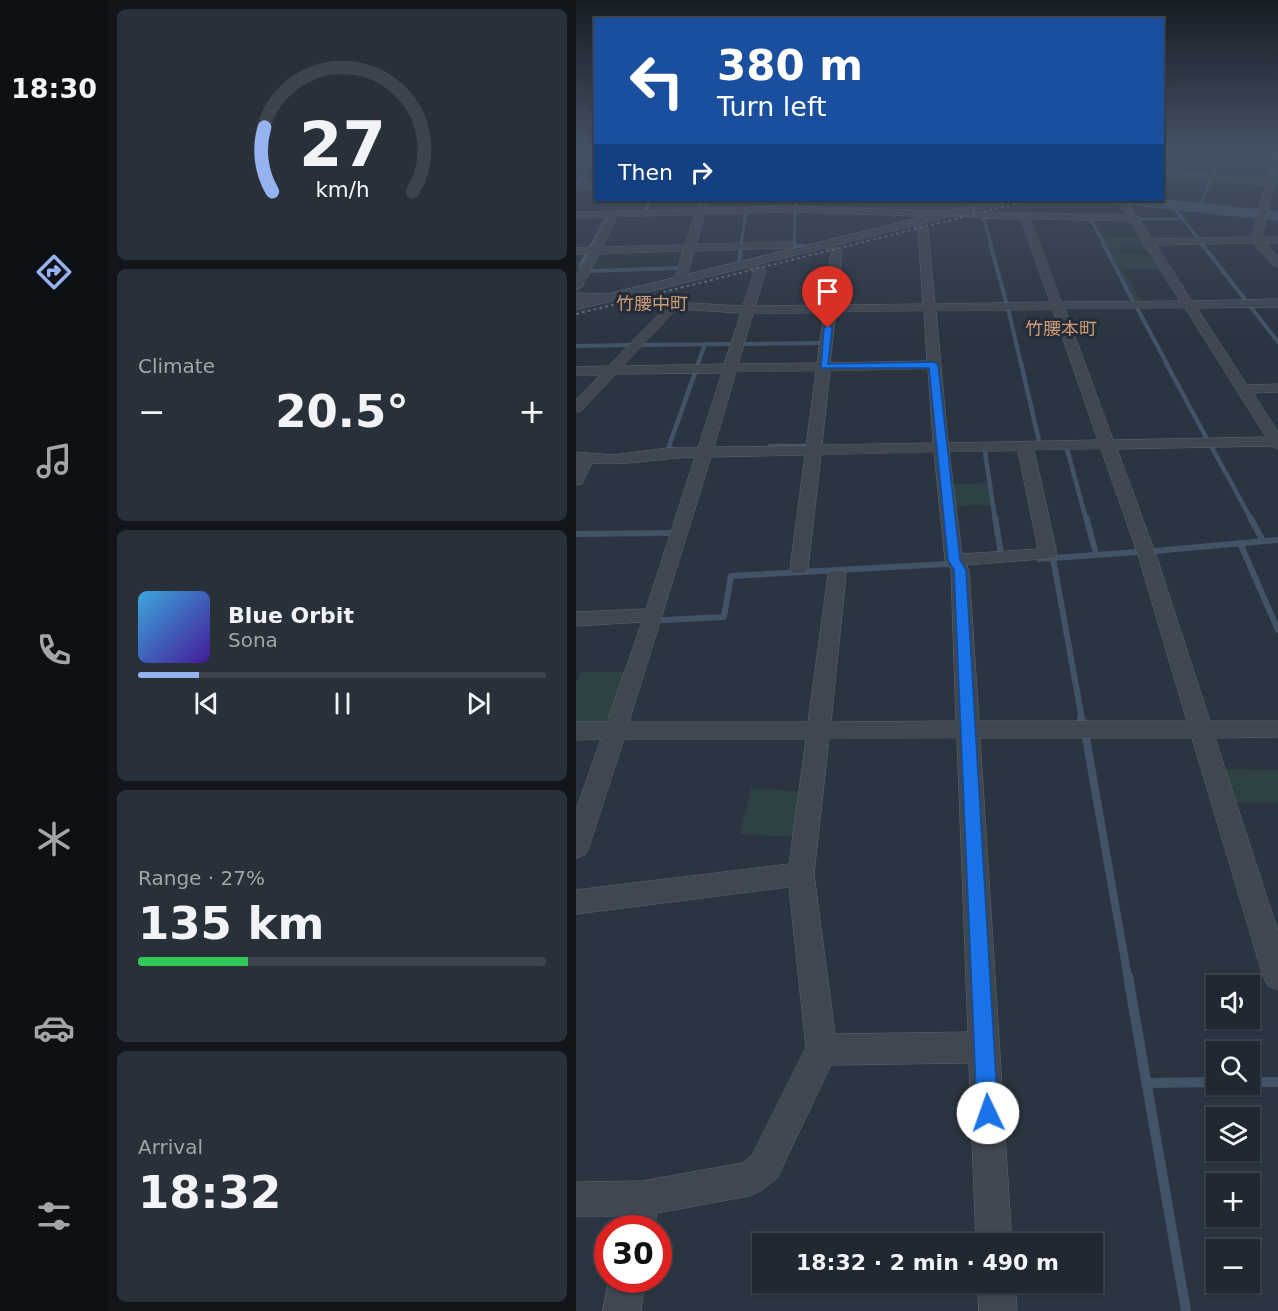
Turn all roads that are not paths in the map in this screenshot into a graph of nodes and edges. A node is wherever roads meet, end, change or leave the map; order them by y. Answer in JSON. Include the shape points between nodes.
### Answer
{"nodes":[{"id":1,"x":689,"y":212,"type":"edge"},
{"id":2,"x":700,"y":212,"type":"edge"},
{"id":3,"x":792,"y":212,"type":"edge"},
{"id":4,"x":914,"y":212,"type":"edge"},
{"id":5,"x":952,"y":212,"type":"edge"},
{"id":6,"x":964,"y":212,"type":"edge"},
{"id":7,"x":1129,"y":212,"type":"edge"},
{"id":8,"x":1264,"y":212,"type":"edge"},
{"id":9,"x":640,"y":213,"type":"joint"},
{"id":10,"x":614,"y":214,"type":"junction"},
{"id":11,"x":941,"y":214,"type":"junction"},
{"id":12,"x":579,"y":215,"type":"edge"},
{"id":13,"x":1024,"y":216,"type":"junction"},
{"id":14,"x":1133,"y":218,"type":"junction"},
{"id":15,"x":912,"y":222,"type":"junction"},
{"id":16,"x":576,"y":225,"type":"edge"},
{"id":17,"x":790,"y":239,"type":"junction"},
{"id":18,"x":1256,"y":240,"type":"junction"},
{"id":19,"x":1278,"y":240,"type":"edge"},
{"id":20,"x":1149,"y":242,"type":"junction"},
{"id":21,"x":824,"y":244,"type":"junction"},
{"id":22,"x":689,"y":248,"type":"junction"},
{"id":23,"x":594,"y":250,"type":"junction"},
{"id":24,"x":576,"y":251,"type":"edge"},
{"id":25,"x":747,"y":264,"type":"junction"},
{"id":26,"x":1278,"y":264,"type":"edge"},
{"id":27,"x":576,"y":286,"type":"edge"},
{"id":28,"x":684,"y":292,"type":"junction"},
{"id":29,"x":623,"y":294,"type":"junction"},
{"id":30,"x":576,"y":297,"type":"edge"},
{"id":31,"x":608,"y":298,"type":"junction"},
{"id":32,"x":1278,"y":303,"type":"edge"},
{"id":33,"x":1188,"y":304,"type":"junction"},
{"id":34,"x":576,"y":306,"type":"edge"},
{"id":35,"x":1057,"y":306,"type":"junction"},
{"id":36,"x":929,"y":308,"type":"junction"},
{"id":37,"x":830,"y":309,"type":"junction"},
{"id":38,"x":748,"y":310,"type":"junction"},
{"id":39,"x":934,"y":365,"type":"junction"},
{"id":40,"x":824,"y":366,"type":"junction"},
{"id":41,"x":731,"y":368,"type":"junction"},
{"id":42,"x":613,"y":369,"type":"junction"},
{"id":43,"x":576,"y":371,"type":"edge"},
{"id":44,"x":1278,"y":388,"type":"edge"},
{"id":45,"x":1242,"y":389,"type":"junction"},
{"id":46,"x":576,"y":408,"type":"edge"},
{"id":47,"x":1277,"y":443,"type":"edge"},
{"id":48,"x":1106,"y":445,"type":"junction"},
{"id":49,"x":1025,"y":446,"type":"junction"},
{"id":50,"x":941,"y":448,"type":"junction"},
{"id":51,"x":813,"y":450,"type":"junction"},
{"id":52,"x":706,"y":452,"type":"junction"},
{"id":53,"x":581,"y":457,"type":"edge"},
{"id":54,"x":576,"y":480,"type":"edge"},
{"id":55,"x":954,"y":560,"type":"junction"},
{"id":56,"x":799,"y":569,"type":"dead end"},
{"id":57,"x":837,"y":575,"type":"dead end"},
{"id":58,"x":654,"y":615,"type":"junction"},
{"id":59,"x":576,"y":619,"type":"edge"},
{"id":60,"x":1201,"y":729,"type":"junction"},
{"id":61,"x":1278,"y":729,"type":"edge"},
{"id":62,"x":819,"y":730,"type":"junction"},
{"id":63,"x":968,"y":730,"type":"junction"},
{"id":64,"x":576,"y":731,"type":"edge"},
{"id":65,"x":615,"y":731,"type":"junction"},
{"id":66,"x":576,"y":847,"type":"edge"},
{"id":67,"x":801,"y":874,"type":"junction"},
{"id":68,"x":576,"y":902,"type":"edge"},
{"id":69,"x":1278,"y":976,"type":"edge"},
{"id":70,"x":984,"y":1047,"type":"junction"},
{"id":71,"x":822,"y":1050,"type":"junction"},
{"id":72,"x":576,"y":1199,"type":"edge"},
{"id":73,"x":639,"y":1213,"type":"edge"},
{"id":74,"x":993,"y":1233,"type":"edge"},
{"id":75,"x":625,"y":1293,"type":"edge"},
{"id":76,"x":997,"y":1293,"type":"edge"},
{"id":77,"x":622,"y":1311,"type":"edge"},
{"id":78,"x":998,"y":1311,"type":"edge"}],
"edges":[{"from":1,"to":9,"type":"street"},
{"from":2,"to":22,"type":"street"},
{"from":3,"to":17,"type":"street"},
{"from":4,"to":11,"type":"street"},
{"from":5,"to":11,"type":"street"},
{"from":6,"to":13,"type":"street"},
{"from":7,"to":14,"type":"street"},
{"from":8,"to":18,"type":"street"},
{"from":9,"to":10,"type":"street"},
{"from":10,"to":12,"type":"street"},
{"from":10,"to":23,"type":"street"},
{"from":11,"to":15,"type":"street"},
{"from":12,"to":16,"type":"street"},
{"from":13,"to":14,"type":"street"},
{"from":13,"to":35,"type":"street"},
{"from":14,"to":20,"type":"street"},
{"from":15,"to":21,"type":"street"},
{"from":15,"to":36,"type":"street","via":[[923,229]]},
{"from":17,"to":21,"type":"street"},
{"from":17,"to":22,"type":"street"},
{"from":17,"to":25,"type":"street"},
{"from":18,"to":19,"type":"street"},
{"from":18,"to":20,"type":"street"},
{"from":18,"to":26,"type":"street"},
{"from":20,"to":33,"type":"street"},
{"from":21,"to":37,"type":"street","via":[[837,251]]},
{"from":22,"to":23,"type":"street"},
{"from":22,"to":28,"type":"street"},
{"from":23,"to":24,"type":"street"},
{"from":23,"to":27,"type":"street"},
{"from":25,"to":28,"type":"street"},
{"from":25,"to":38,"type":"street","via":[[760,271]]},
{"from":28,"to":29,"type":"street"},
{"from":28,"to":29,"type":"street","via":[[631,303]]},
{"from":28,"to":38,"type":"street"},
{"from":28,"to":42,"type":"street"},
{"from":29,"to":31,"type":"street"},
{"from":30,"to":31,"type":"street"},
{"from":31,"to":34,"type":"street"},
{"from":32,"to":33,"type":"street"},
{"from":33,"to":35,"type":"street"},
{"from":33,"to":45,"type":"street"},
{"from":35,"to":36,"type":"street"},
{"from":35,"to":48,"type":"street"},
{"from":36,"to":37,"type":"street"},
{"from":36,"to":39,"type":"street"},
{"from":37,"to":38,"type":"street"},
{"from":37,"to":40,"type":"street"},
{"from":38,"to":41,"type":"street"},
{"from":39,"to":40,"type":"street"},
{"from":39,"to":50,"type":"street"},
{"from":40,"to":41,"type":"street"},
{"from":40,"to":51,"type":"street"},
{"from":41,"to":42,"type":"street"},
{"from":41,"to":52,"type":"street"},
{"from":42,"to":43,"type":"street"},
{"from":42,"to":46,"type":"street"},
{"from":44,"to":45,"type":"street"},
{"from":45,"to":47,"type":"street"},
{"from":47,"to":48,"type":"street"},
{"from":48,"to":49,"type":"street"},
{"from":48,"to":60,"type":"street","via":[[1147,555]]},
{"from":49,"to":50,"type":"street"},
{"from":49,"to":55,"type":"street","via":[[1048,554]]},
{"from":50,"to":51,"type":"street"},
{"from":50,"to":55,"type":"street"},
{"from":51,"to":52,"type":"street"},
{"from":51,"to":56,"type":"street"},
{"from":52,"to":53,"type":"street","via":[[613,460]]},
{"from":52,"to":58,"type":"street"},
{"from":53,"to":54,"type":"street"},
{"from":55,"to":63,"type":"street","via":[[960,570]]},
{"from":57,"to":62,"type":"street"},
{"from":58,"to":59,"type":"street"},
{"from":58,"to":65,"type":"street"},
{"from":60,"to":61,"type":"street"},
{"from":60,"to":63,"type":"street"},
{"from":60,"to":69,"type":"street"},
{"from":62,"to":63,"type":"street"},
{"from":62,"to":65,"type":"street"},
{"from":62,"to":67,"type":"street"},
{"from":63,"to":70,"type":"street"},
{"from":64,"to":65,"type":"street"},
{"from":65,"to":66,"type":"street"},
{"from":67,"to":68,"type":"street"},
{"from":67,"to":71,"type":"street"},
{"from":70,"to":71,"type":"street"},
{"from":70,"to":74,"type":"street"},
{"from":71,"to":73,"type":"street","via":[[765,1166],[749,1179]]},
{"from":72,"to":73,"type":"street"},
{"from":75,"to":77,"type":"street"},
{"from":76,"to":78,"type":"street"}]}
